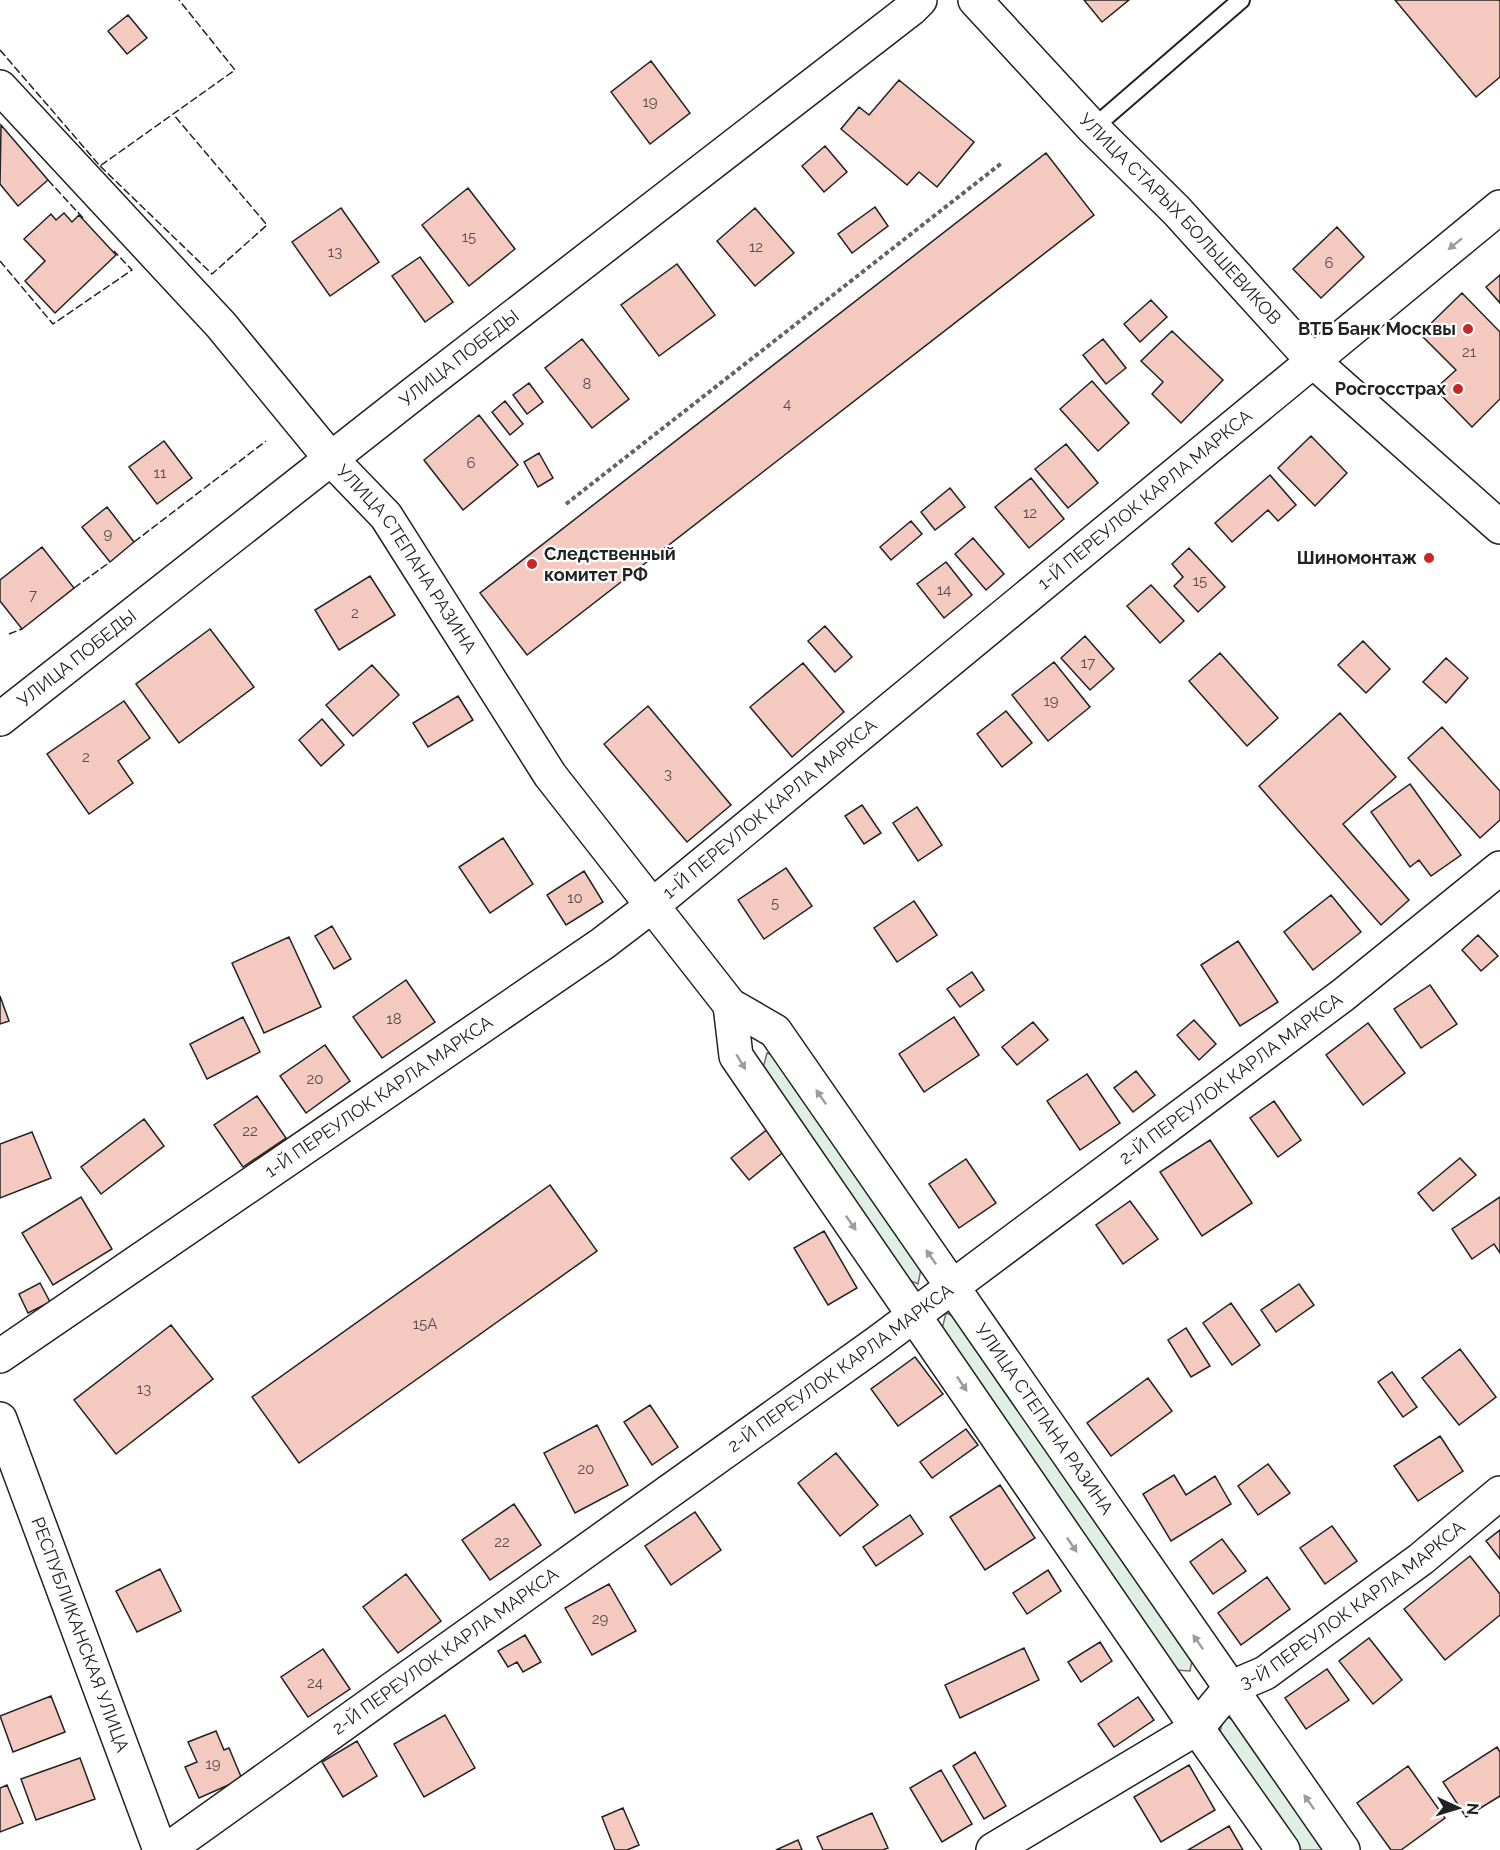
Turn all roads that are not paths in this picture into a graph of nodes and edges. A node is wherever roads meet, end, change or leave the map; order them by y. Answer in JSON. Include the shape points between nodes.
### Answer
{"nodes":[{"id":1,"x":975,"y":0,"type":"edge"},
{"id":2,"x":1241,"y":0,"type":"edge"},
{"id":3,"x":912,"y":3,"type":"edge"},
{"id":4,"x":0,"y":87,"type":"edge"},
{"id":5,"x":1094,"y":128,"type":"junction"},
{"id":6,"x":1500,"y":207,"type":"edge"},
{"id":7,"x":1313,"y":361,"type":"junction"},
{"id":8,"x":331,"y":459,"type":"junction"},
{"id":9,"x":1500,"y":527,"type":"edge"},
{"id":10,"x":0,"y":719,"type":"edge"},
{"id":11,"x":1500,"y":868,"type":"edge"},
{"id":12,"x":653,"y":905,"type":"junction"},
{"id":13,"x":730,"y":1005,"type":"junction"},
{"id":14,"x":951,"y":1286,"type":"junction"},
{"id":15,"x":915,"y":1315,"type":"junction"},
{"id":16,"x":0,"y":1356,"type":"edge"},
{"id":17,"x":0,"y":1419,"type":"edge"},
{"id":18,"x":1500,"y":1493,"type":"edge"},
{"id":19,"x":1230,"y":1688,"type":"junction"},
{"id":20,"x":1197,"y":1728,"type":"junction"},
{"id":21,"x":160,"y":1850,"type":"edge"},
{"id":22,"x":167,"y":1850,"type":"edge"},
{"id":23,"x":993,"y":1850,"type":"edge"},
{"id":24,"x":1283,"y":1850,"type":"edge"},
{"id":25,"x":1343,"y":1850,"type":"edge"}],
"edges":[{"from":1,"to":5,"type":"street","name":"УЛИЦА СТАРЫХ БОЛЬШЕВИКОВ"},
{"from":2,"to":5,"type":"lane"},
{"from":3,"to":8,"type":"street","name":"УЛИЦА ПОБЕДЫ"},
{"from":4,"to":8,"type":"street","name":"УЛИЦА СТЕПАНА РАЗИНА","via":[[221,325]]},
{"from":5,"to":7,"type":"street","name":"УЛИЦА СТАРЫХ БОЛЬШЕВИКОВ","via":[[1177,211]]},
{"from":6,"to":7,"type":"street","name":"1-Й ПЕРЕУЛОК КАРЛА МАРКСА","one_way":true},
{"from":7,"to":9,"type":"street","name":"УЛИЦА СТАРЫХ БОЛЬШЕВИКОВ"},
{"from":7,"to":12,"type":"street","name":"1-Й ПЕРЕУЛОК КАРЛА МАРКСА"},
{"from":8,"to":10,"type":"street","name":"УЛИЦА ПОБЕДЫ"},
{"from":8,"to":12,"type":"street","name":"УЛИЦА СТЕПАНА РАЗИНА","via":[[386,516],[550,775]]},
{"from":11,"to":14,"type":"street","name":"2-Й ПЕРЕУЛОК КАРЛА МАРКСА","via":[[1343,995]]},
{"from":12,"to":13,"type":"street","name":"УЛИЦА СТЕПАНА РАЗИНА"},
{"from":12,"to":16,"type":"street","name":"1-Й ПЕРЕУЛОК КАРЛА МАРКСА","via":[[602,944]]},
{"from":14,"to":13,"type":"street","name":"УЛИЦА СТЕПАНА РАЗИНА","one_way":true,"via":[[776,1031]]},
{"from":13,"to":15,"type":"street","one_way":true,"via":[[736,1056]]},
{"from":14,"to":15,"type":"street","name":"2-Й ПЕРЕУЛОК КАРЛА МАРКСА"},
{"from":19,"to":14,"type":"street","name":"УЛИЦА СТЕПАНА РАЗИНА","one_way":true},
{"from":15,"to":20,"type":"street","one_way":true},
{"from":15,"to":22,"type":"street","name":"2-Й ПЕРЕУЛОК КАРЛА МАРКСА"},
{"from":17,"to":21,"type":"street","name":"РЕСПУБЛИКАНСКАЯ УЛИЦА"},
{"from":18,"to":19,"type":"street","name":"3-Й ПЕРЕУЛОК КАРЛА МАРКСА","via":[[1421,1559],[1265,1673]]},
{"from":19,"to":20,"type":"street","name":"3-Й ПЕРЕУЛОК КАРЛА МАРКСА"},
{"from":25,"to":19,"type":"street","name":"УЛИЦА СТЕПАНА РАЗИНА","one_way":true},
{"from":20,"to":23,"type":"street","name":"3-Й ПЕРЕУЛОК КАРЛА МАРКСА"},
{"from":20,"to":24,"type":"street"}]}
